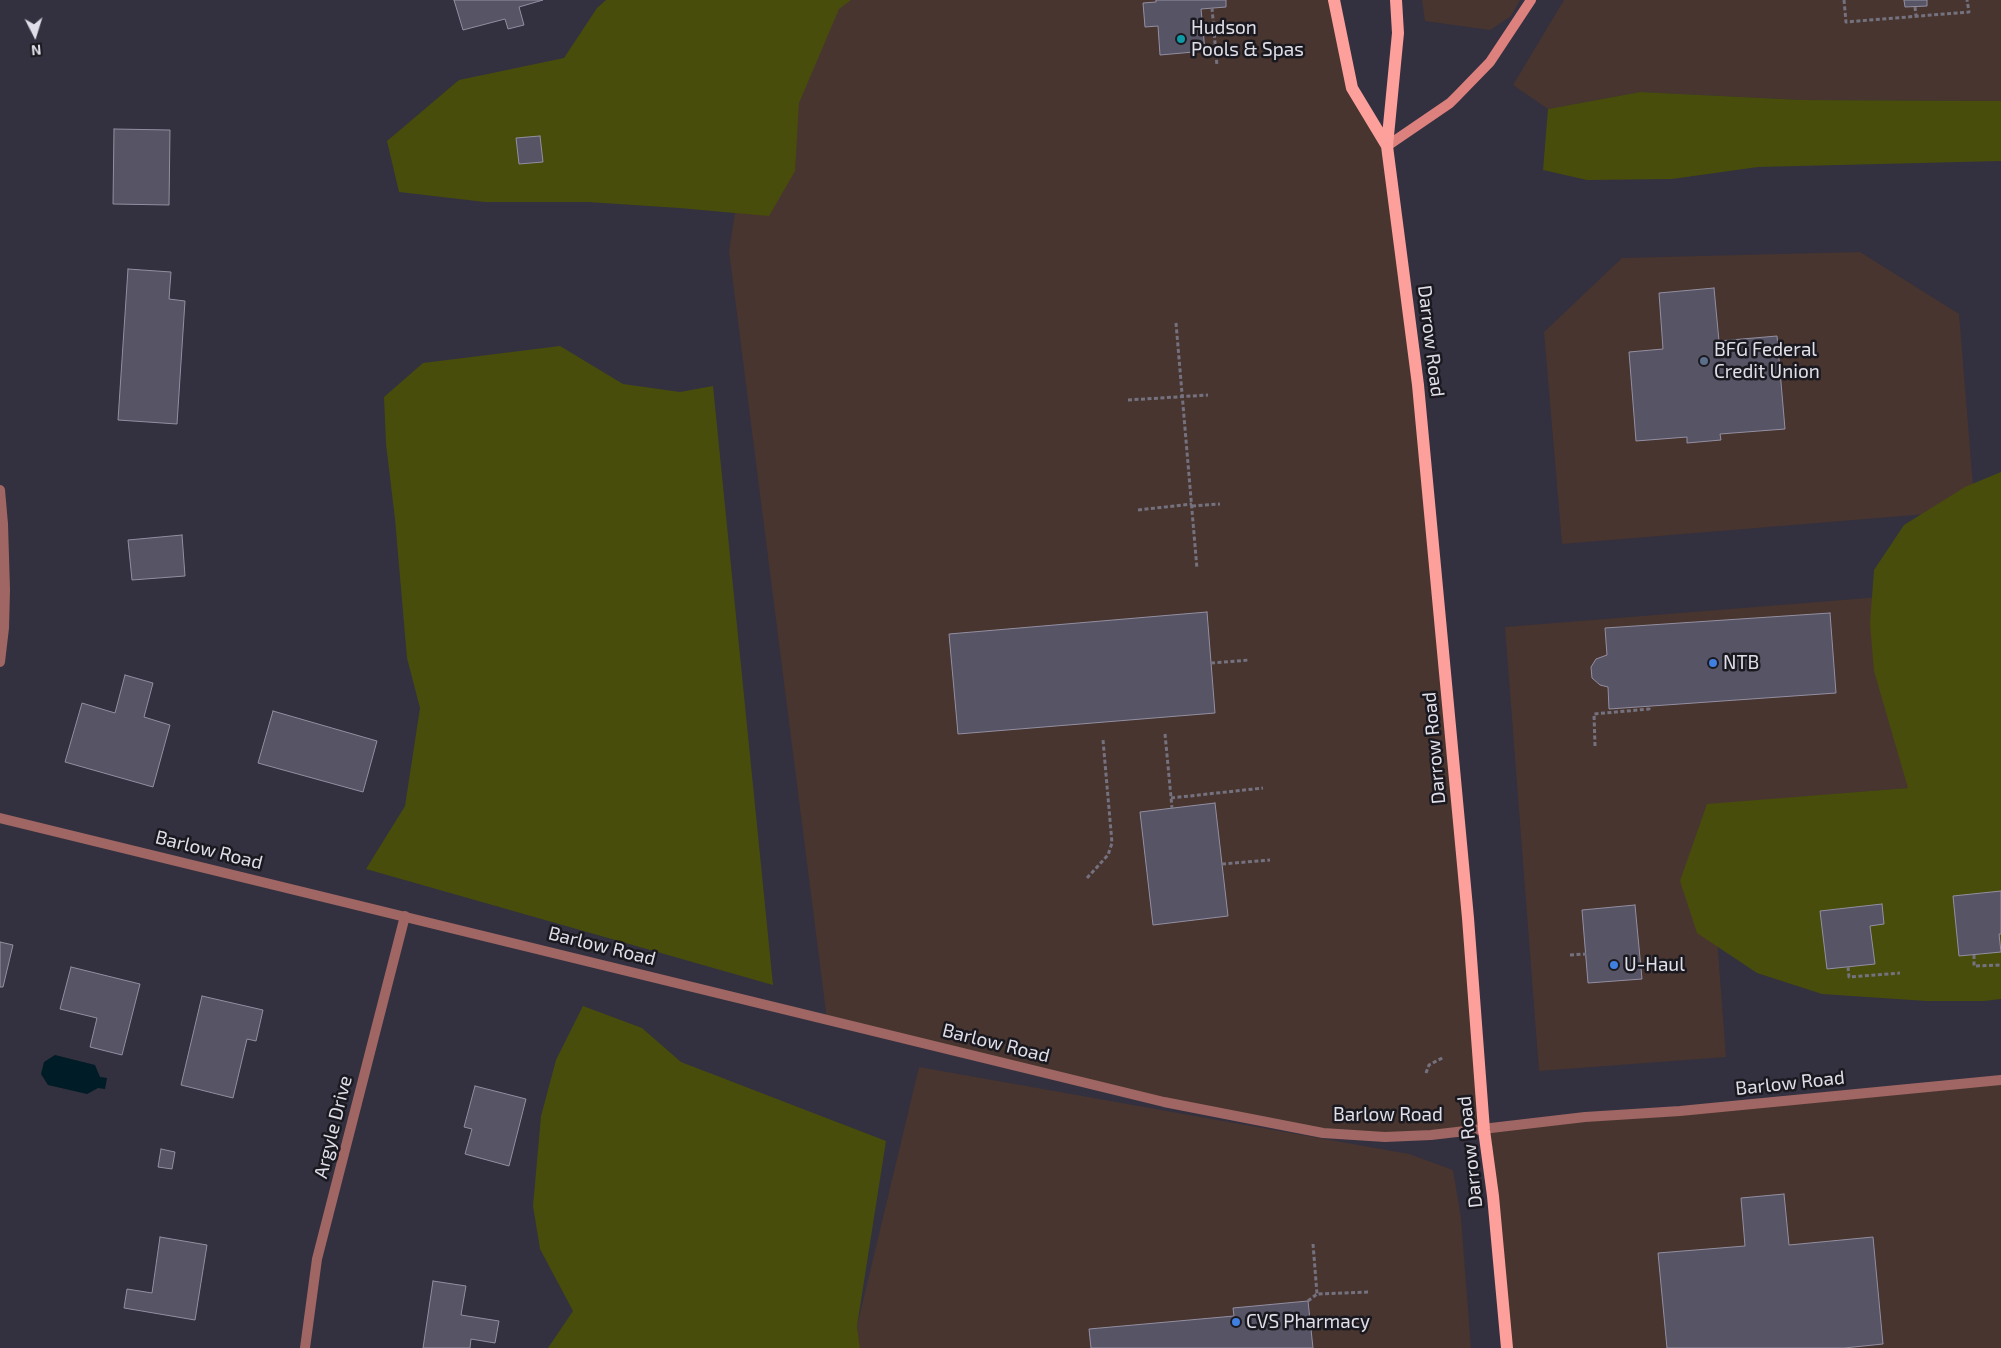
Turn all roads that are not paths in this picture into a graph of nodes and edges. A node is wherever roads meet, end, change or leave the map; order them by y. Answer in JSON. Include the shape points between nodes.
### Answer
{"nodes":[{"id":1,"x":1334,"y":0,"type":"edge"},
{"id":2,"x":1396,"y":0,"type":"edge"},
{"id":3,"x":1531,"y":0,"type":"edge"},
{"id":4,"x":1387,"y":146,"type":"junction"},
{"id":5,"x":0,"y":490,"type":"edge"},
{"id":6,"x":0,"y":662,"type":"edge"},
{"id":7,"x":0,"y":818,"type":"edge"},
{"id":8,"x":405,"y":916,"type":"junction"},
{"id":9,"x":2001,"y":1080,"type":"edge"},
{"id":10,"x":1484,"y":1130,"type":"junction"},
{"id":11,"x":305,"y":1348,"type":"edge"},
{"id":12,"x":1507,"y":1348,"type":"edge"}],
"edges":[{"from":1,"to":4,"type":"main road","name":"Darrow Road","via":[[1352,88]]},
{"from":2,"to":4,"type":"main road","name":"Darrow Road","via":[[1398,33]]},
{"from":3,"to":4,"type":"main road","via":[[1490,62],[1457,96]]},
{"from":4,"to":10,"type":"main road","name":"Darrow Road","via":[[1418,385],[1437,570]]},
{"from":5,"to":6,"type":"street","via":[[5,590]]},
{"from":7,"to":8,"type":"street","name":"Barlow Road"},
{"from":8,"to":10,"type":"street","name":"Barlow Road","via":[[1173,1104],[1323,1133],[1385,1137]]},
{"from":8,"to":11,"type":"street","name":"Argyle Drive","via":[[317,1259]]},
{"from":9,"to":10,"type":"street","name":"Barlow Road","via":[[1585,1117]]},
{"from":10,"to":12,"type":"main road","name":"Darrow Road","via":[[1494,1196]]}]}
